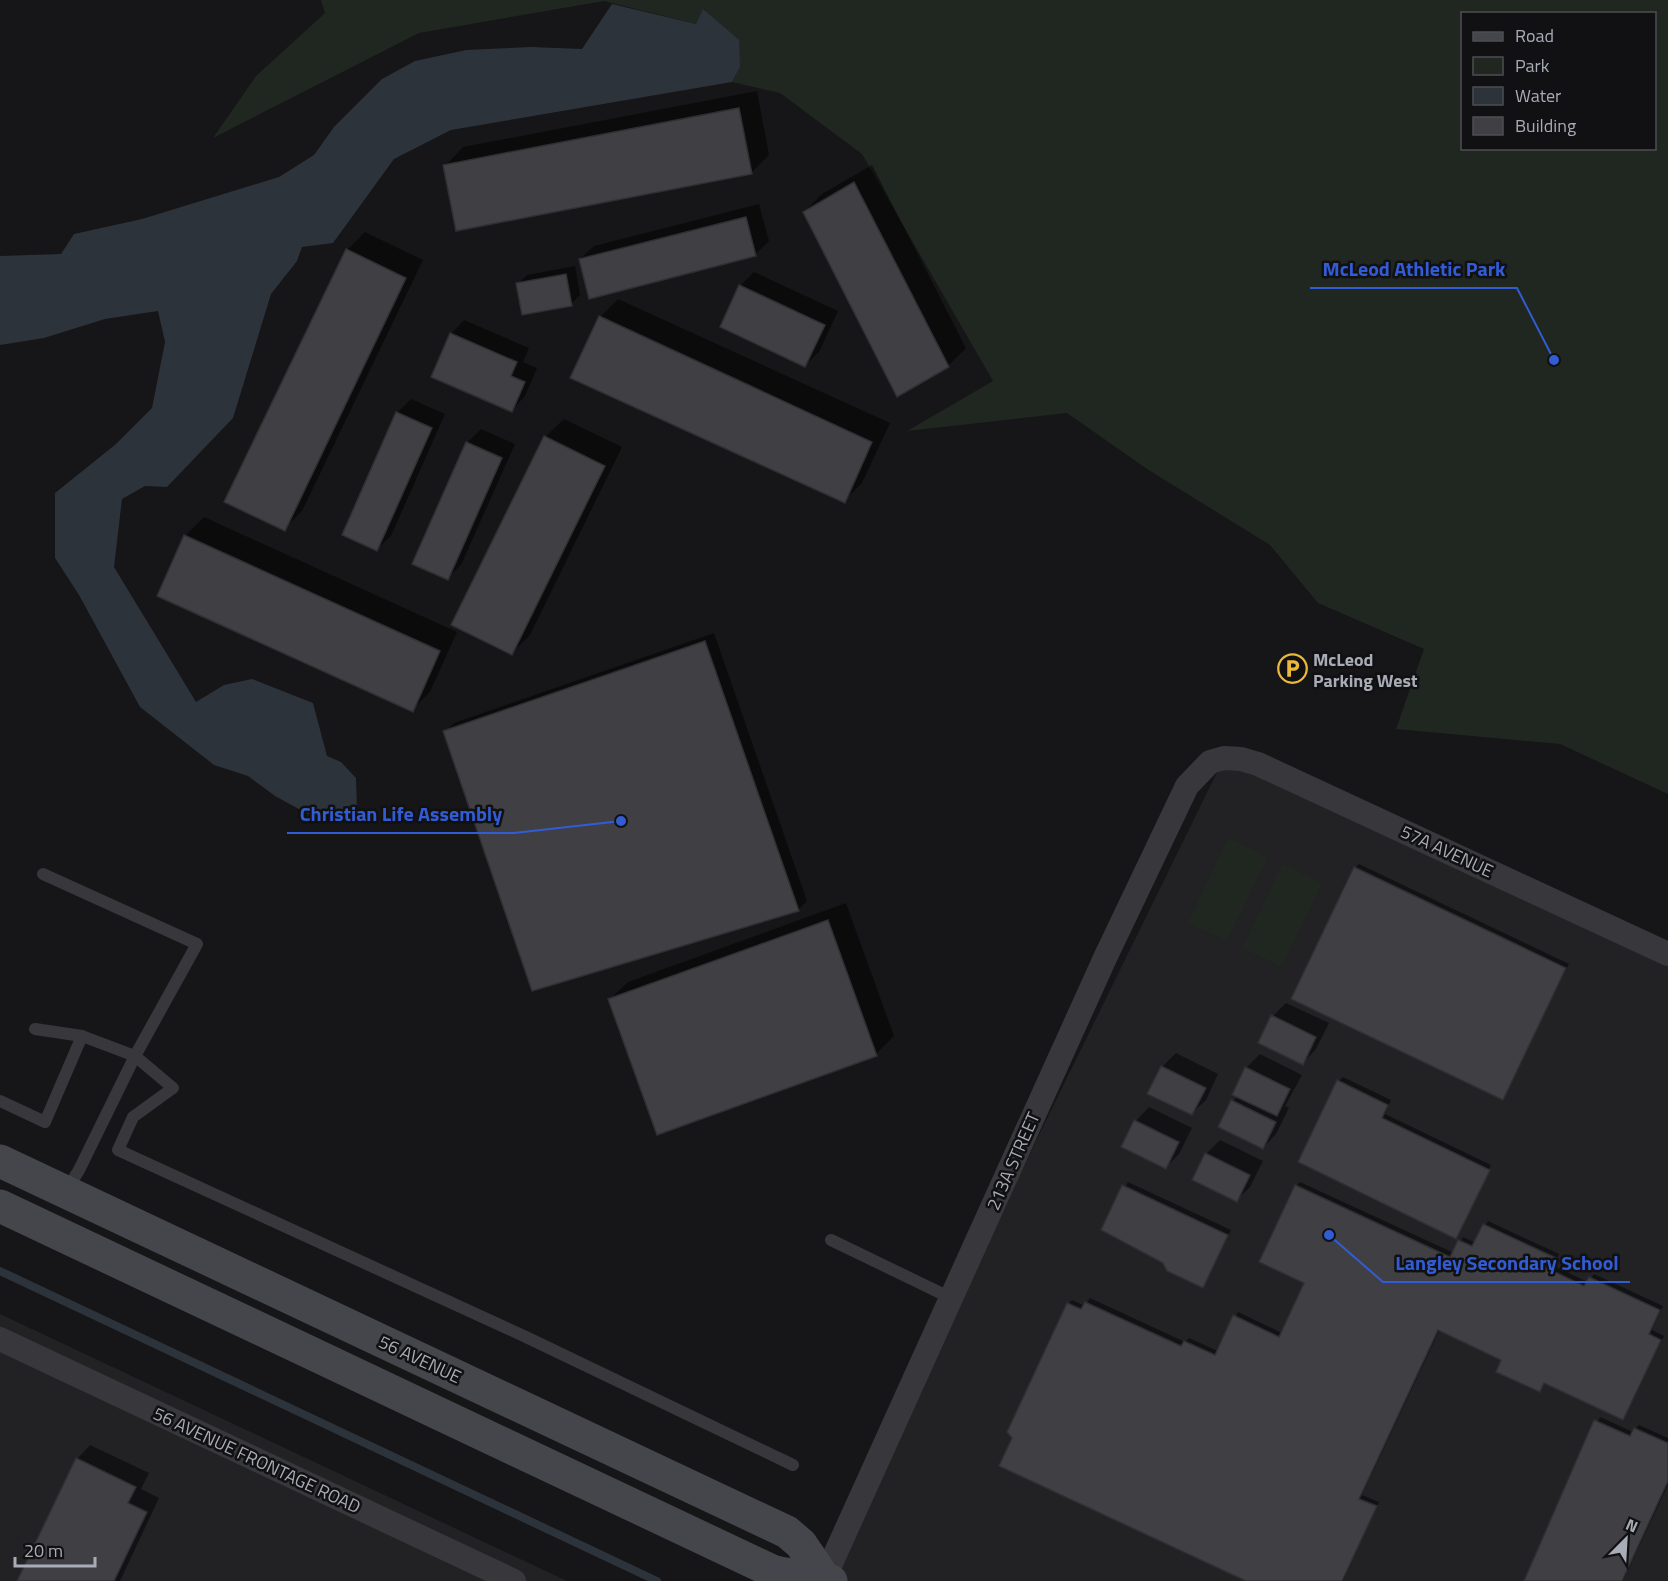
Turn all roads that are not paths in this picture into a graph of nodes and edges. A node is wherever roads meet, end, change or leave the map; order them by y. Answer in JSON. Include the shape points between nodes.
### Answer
{"nodes":[{"id":1,"x":1224,"y":758,"type":"joint"},
{"id":2,"x":43,"y":874,"type":"dead end"},
{"id":3,"x":1668,"y":954,"type":"edge"},
{"id":4,"x":35,"y":1029,"type":"dead end"},
{"id":5,"x":82,"y":1036,"type":"junction"},
{"id":6,"x":135,"y":1056,"type":"junction"},
{"id":7,"x":0,"y":1101,"type":"edge"},
{"id":8,"x":0,"y":1161,"type":"edge"},
{"id":9,"x":66,"y":1192,"type":"junction"},
{"id":10,"x":14,"y":1213,"type":"edge"},
{"id":11,"x":831,"y":1240,"type":"dead end"},
{"id":12,"x":951,"y":1298,"type":"junction"},
{"id":13,"x":0,"y":1339,"type":"edge"},
{"id":14,"x":793,"y":1465,"type":"dead end"},
{"id":15,"x":826,"y":1580,"type":"edge"},
{"id":16,"x":514,"y":1581,"type":"edge"}],
"edges":[{"from":1,"to":3,"type":"street","name":"57A AVENUE","via":[[1258,764]]},
{"from":1,"to":12,"type":"street","name":"213A STREET","via":[[1210,762],[1187,786]]},
{"from":2,"to":6,"type":"lane","via":[[197,944]]},
{"from":4,"to":5,"type":"lane"},
{"from":5,"to":6,"type":"lane"},
{"from":5,"to":7,"type":"lane","via":[[45,1122]]},
{"from":6,"to":9,"type":"lane"},
{"from":6,"to":14,"type":"lane","via":[[173,1088],[133,1117],[118,1150]]},
{"from":8,"to":9,"type":"main road","name":"56 AVENUE"},
{"from":9,"to":10,"type":"main road"},
{"from":9,"to":15,"type":"main road","name":"56 AVENUE","via":[[787,1532],[801,1544]]},
{"from":10,"to":15,"type":"main road","via":[[772,1571]]},
{"from":11,"to":12,"type":"lane"},
{"from":12,"to":15,"type":"street","name":"213A STREET"},
{"from":13,"to":16,"type":"street","name":"56 AVENUE FRONTAGE ROAD"}]}
